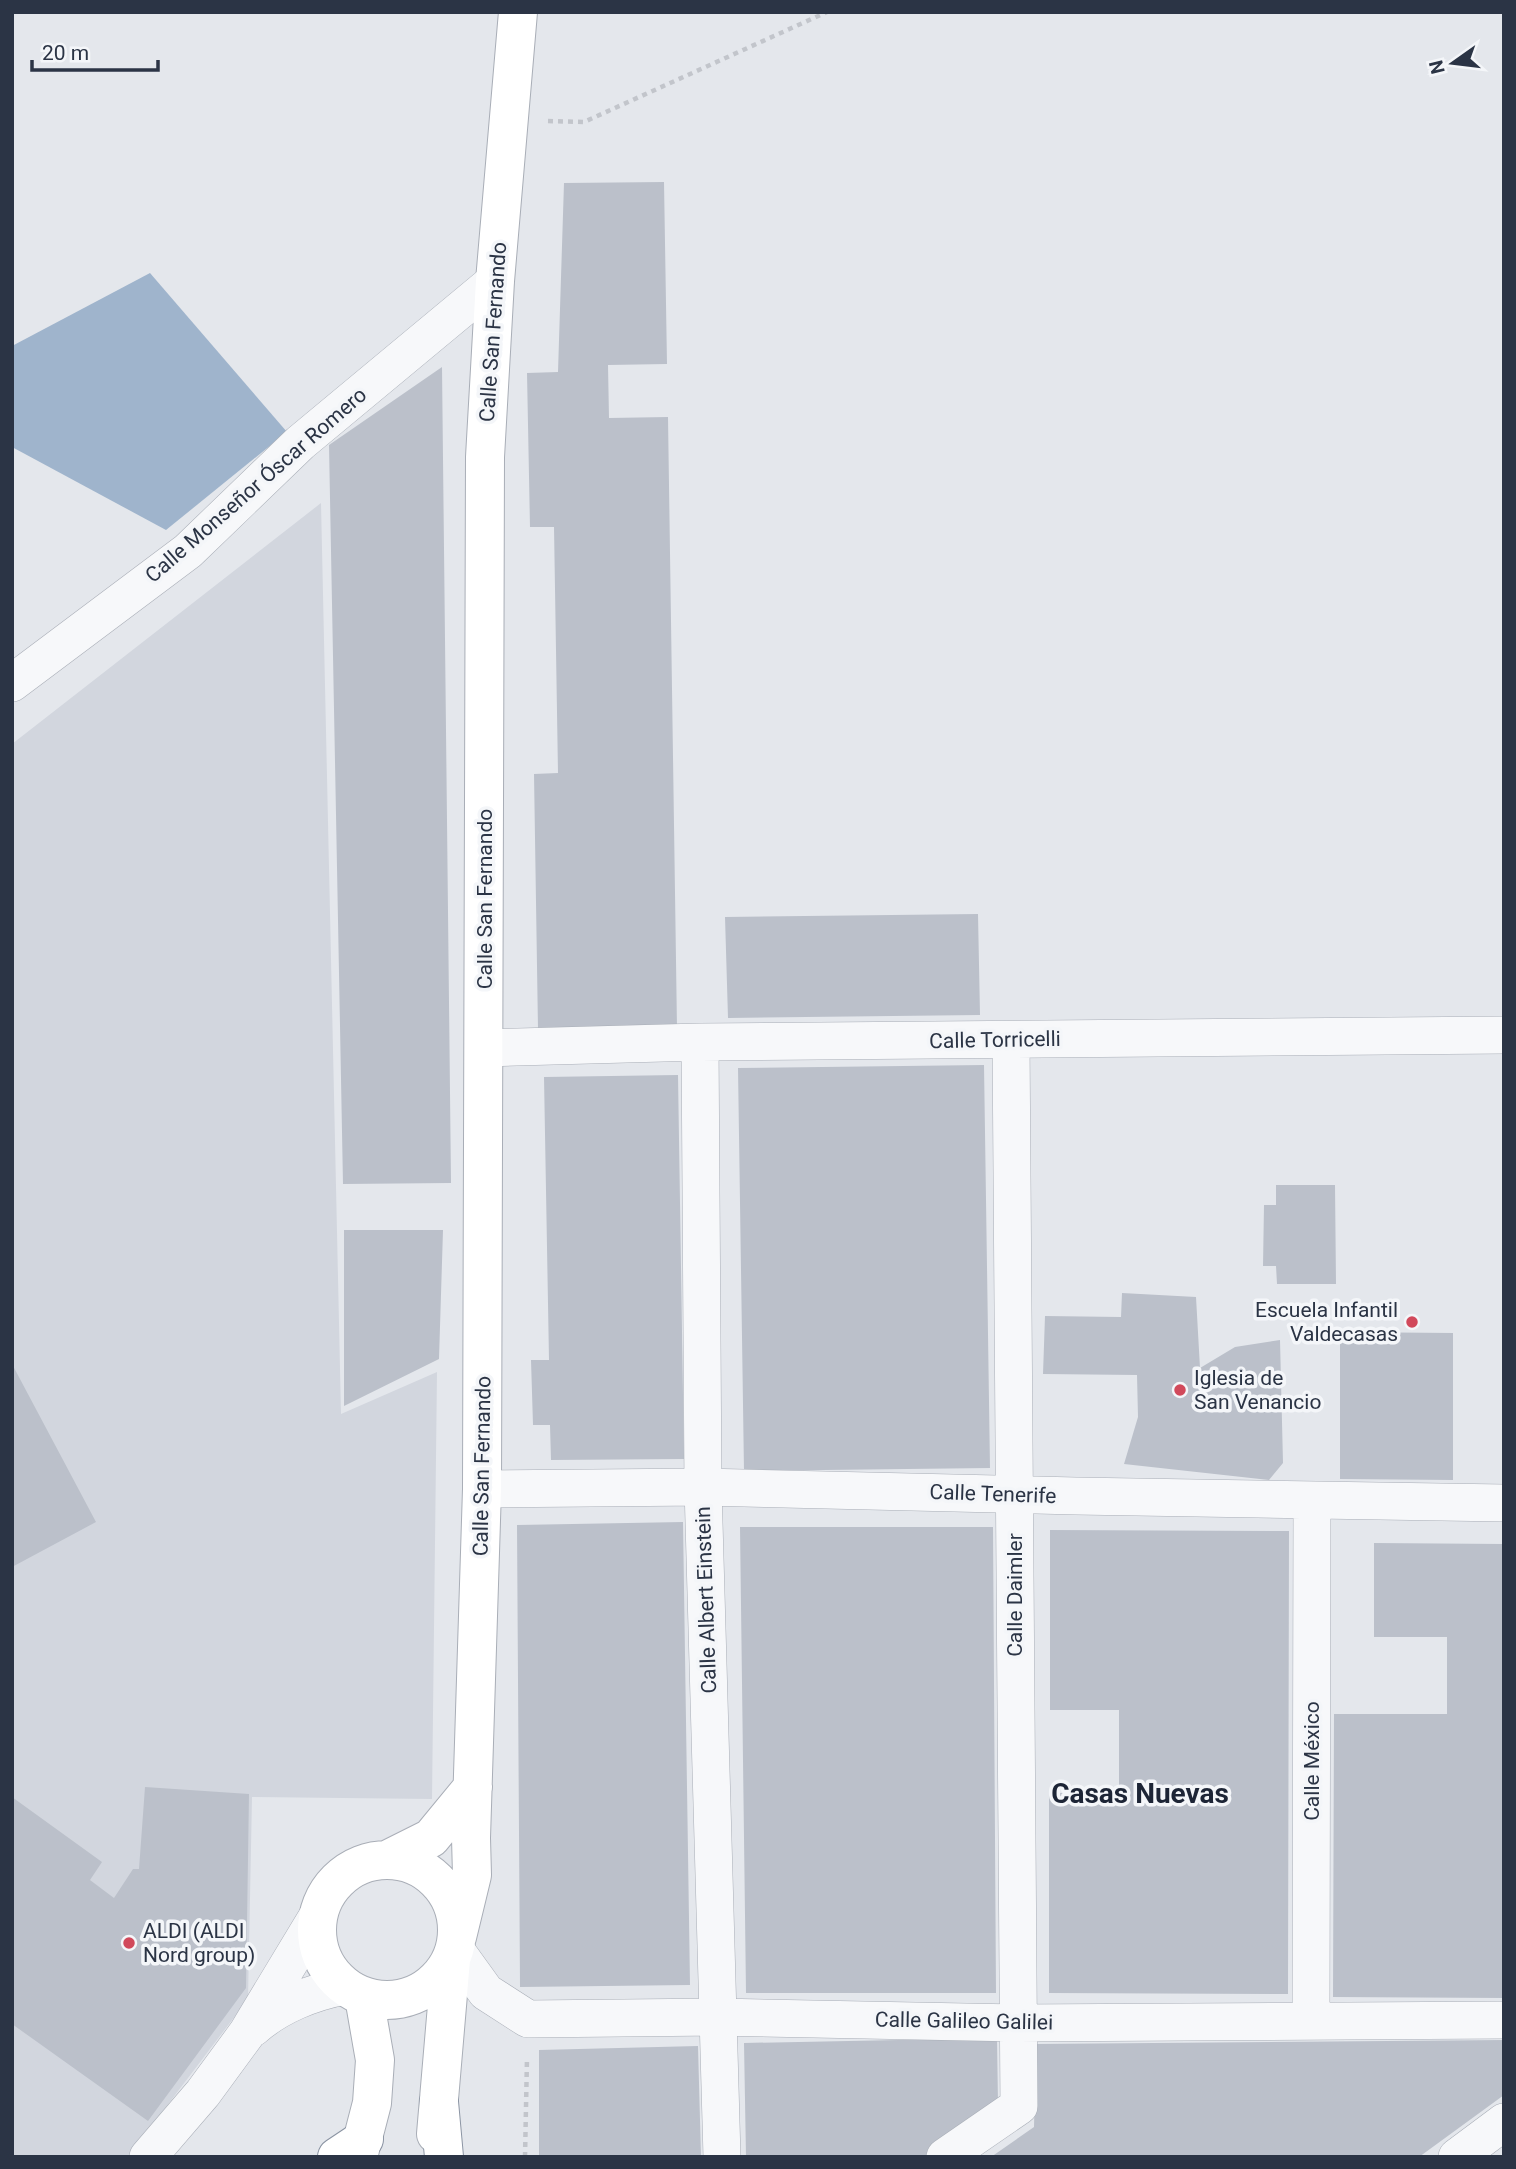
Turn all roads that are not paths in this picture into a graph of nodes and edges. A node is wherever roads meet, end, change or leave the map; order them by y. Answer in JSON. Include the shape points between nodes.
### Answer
{"nodes":[{"id":1,"x":519,"y":12,"type":"edge"},
{"id":2,"x":495,"y":281,"type":"junction"},
{"id":3,"x":12,"y":683,"type":"edge"},
{"id":4,"x":1504,"y":1035,"type":"edge"},
{"id":5,"x":1011,"y":1041,"type":"junction"},
{"id":6,"x":700,"y":1042,"type":"junction"},
{"id":7,"x":485,"y":1048,"type":"junction"},
{"id":8,"x":703,"y":1487,"type":"junction"},
{"id":9,"x":482,"y":1489,"type":"junction"},
{"id":10,"x":1014,"y":1495,"type":"junction"},
{"id":11,"x":1312,"y":1500,"type":"junction"},
{"id":12,"x":1504,"y":1503,"type":"edge"},
{"id":13,"x":473,"y":1787,"type":"junction"},
{"id":14,"x":389,"y":1858,"type":"junction"},
{"id":15,"x":317,"y":1917,"type":"junction"},
{"id":16,"x":454,"y":1948,"type":"junction"},
{"id":17,"x":354,"y":1992,"type":"junction"},
{"id":18,"x":718,"y":2017,"type":"junction"},
{"id":19,"x":1504,"y":2020,"type":"edge"},
{"id":20,"x":1311,"y":2021,"type":"junction"},
{"id":21,"x":1018,"y":2023,"type":"junction"},
{"id":22,"x":247,"y":2033,"type":"junction"},
{"id":23,"x":439,"y":2102,"type":"junction"},
{"id":24,"x":1504,"y":2122,"type":"edge"},
{"id":25,"x":353,"y":2151,"type":"edge"},
{"id":26,"x":148,"y":2157,"type":"edge"},
{"id":27,"x":433,"y":2157,"type":"edge"},
{"id":28,"x":444,"y":2157,"type":"edge"},
{"id":29,"x":722,"y":2157,"type":"edge"},
{"id":30,"x":945,"y":2157,"type":"edge"},
{"id":31,"x":1457,"y":2157,"type":"edge"}],
"edges":[{"from":1,"to":2,"type":"main road","name":"Calle San Fernando"},
{"from":2,"to":3,"type":"street","name":"Calle Monseñor Óscar Romero","via":[[300,443],[188,551]]},
{"from":2,"to":7,"type":"main road","name":"Calle San Fernando","via":[[485,457]]},
{"from":4,"to":5,"type":"street","name":"Calle Torricelli"},
{"from":5,"to":6,"type":"street","name":"Calle Torricelli"},
{"from":5,"to":10,"type":"street","name":"Calle Daimler"},
{"from":6,"to":7,"type":"street","name":"Calle Torricelli"},
{"from":6,"to":8,"type":"street","name":"Calle Albert Einstein"},
{"from":7,"to":9,"type":"main road","name":"Calle San Fernando"},
{"from":8,"to":9,"type":"street","name":"Calle Tenerife"},
{"from":8,"to":10,"type":"street","name":"Calle Tenerife"},
{"from":8,"to":18,"type":"street","name":"Calle Albert Einstein"},
{"from":9,"to":13,"type":"main road","name":"Calle San Fernando"},
{"from":10,"to":11,"type":"street","name":"Calle Tenerife"},
{"from":10,"to":21,"type":"street","name":"Calle Daimler"},
{"from":11,"to":12,"type":"street","name":"Calle Tenerife"},
{"from":11,"to":20,"type":"street","name":"Calle México"},
{"from":13,"to":14,"type":"main road","via":[[431,1838]]},
{"from":13,"to":16,"type":"main road","name":"Calle San Fernando","via":[[471,1875]]},
{"from":14,"to":15,"type":"main road","via":[[369,1861],[335,1881]]},
{"from":14,"to":16,"type":"main road","via":[[411,1863],[431,1875],[446,1892],[455,1914]]},
{"from":15,"to":17,"type":"main road","via":[[321,1955],[330,1973]]},
{"from":15,"to":22,"type":"street"},
{"from":16,"to":17,"type":"main road","via":[[439,1977],[424,1990],[384,2001]]},
{"from":16,"to":18,"type":"street","name":"Calle Galileo Galilei","via":[[486,1992],[528,2019]]},
{"from":16,"to":23,"type":"main road"},
{"from":17,"to":22,"type":"street","via":[[325,1990],[268,2015]]},
{"from":17,"to":25,"type":"main road","via":[[375,2060],[372,2103]]},
{"from":18,"to":21,"type":"street","name":"Calle Galileo Galilei"},
{"from":18,"to":29,"type":"street","name":"Calle Albert Einstein"},
{"from":19,"to":20,"type":"street","name":"Calle Galileo Galilei"},
{"from":20,"to":21,"type":"street","name":"Calle Galileo Galilei"},
{"from":21,"to":30,"type":"street","name":"Calle Daimler","via":[[1019,2106]]},
{"from":22,"to":26,"type":"street"},
{"from":23,"to":27,"type":"main road"},
{"from":23,"to":28,"type":"main road"},
{"from":24,"to":31,"type":"street"}]}
